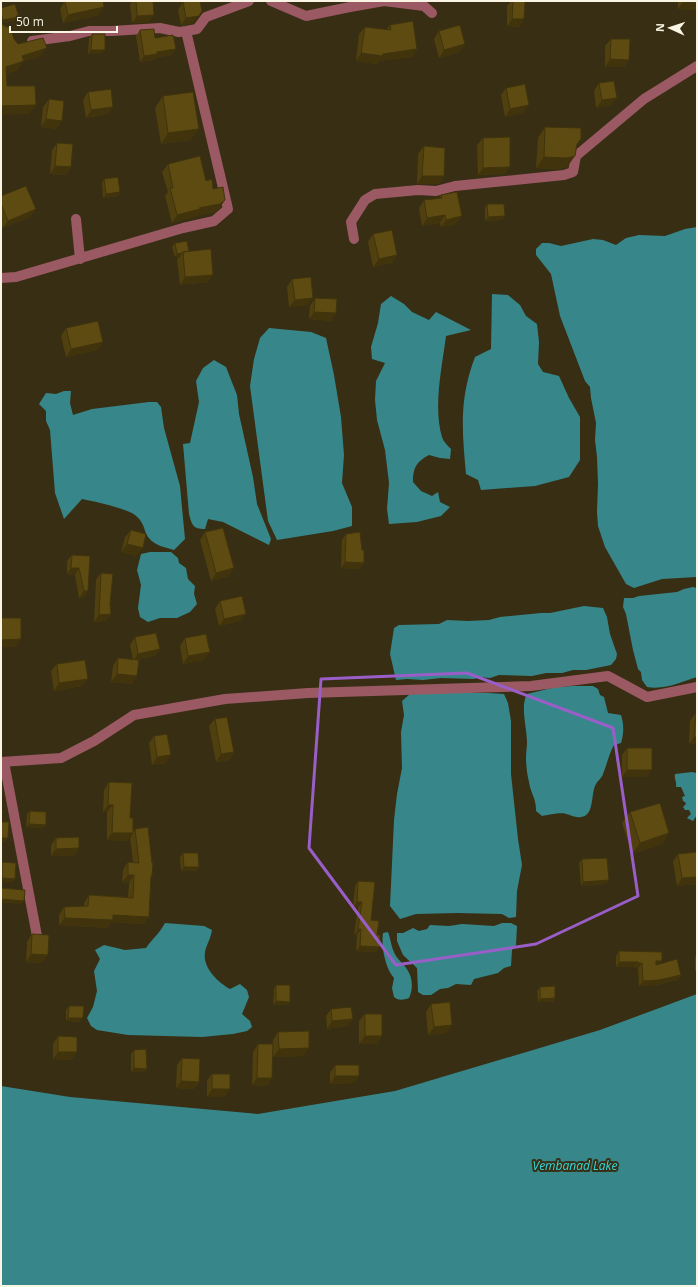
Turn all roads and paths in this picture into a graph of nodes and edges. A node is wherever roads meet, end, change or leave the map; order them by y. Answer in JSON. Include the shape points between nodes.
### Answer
{"nodes":[{"id":1,"x":250,"y":1,"type":"edge"},
{"id":2,"x":272,"y":1,"type":"edge"},
{"id":3,"x":432,"y":13,"type":"dead end"},
{"id":4,"x":186,"y":31,"type":"junction"},
{"id":5,"x":20,"y":44,"type":"edge"},
{"id":6,"x":697,"y":66,"type":"edge"},
{"id":7,"x":76,"y":219,"type":"dead end"},
{"id":8,"x":354,"y":239,"type":"dead end"},
{"id":9,"x":80,"y":259,"type":"junction"},
{"id":10,"x":1,"y":278,"type":"edge"},
{"id":11,"x":697,"y":687,"type":"edge"},
{"id":12,"x":2,"y":762,"type":"edge"},
{"id":13,"x":38,"y":936,"type":"edge"}],
"edges":[{"from":1,"to":4,"type":"street","via":[[206,17],[197,29]]},
{"from":2,"to":3,"type":"street","via":[[306,16],[384,1],[424,6]]},
{"from":4,"to":5,"type":"street","via":[[160,28],[89,31]]},
{"from":4,"to":9,"type":"street","via":[[228,209],[214,221]]},
{"from":6,"to":8,"type":"street","via":[[644,99],[576,156],[574,172],[455,186],[436,191],[375,194],[365,200],[351,222]]},
{"from":7,"to":9,"type":"street"},
{"from":9,"to":10,"type":"street","via":[[16,277]]},
{"from":11,"to":12,"type":"street","via":[[647,697],[608,676],[531,686],[308,693],[225,699],[134,715],[94,741],[61,758]]},
{"from":12,"to":13,"type":"street"}]}
